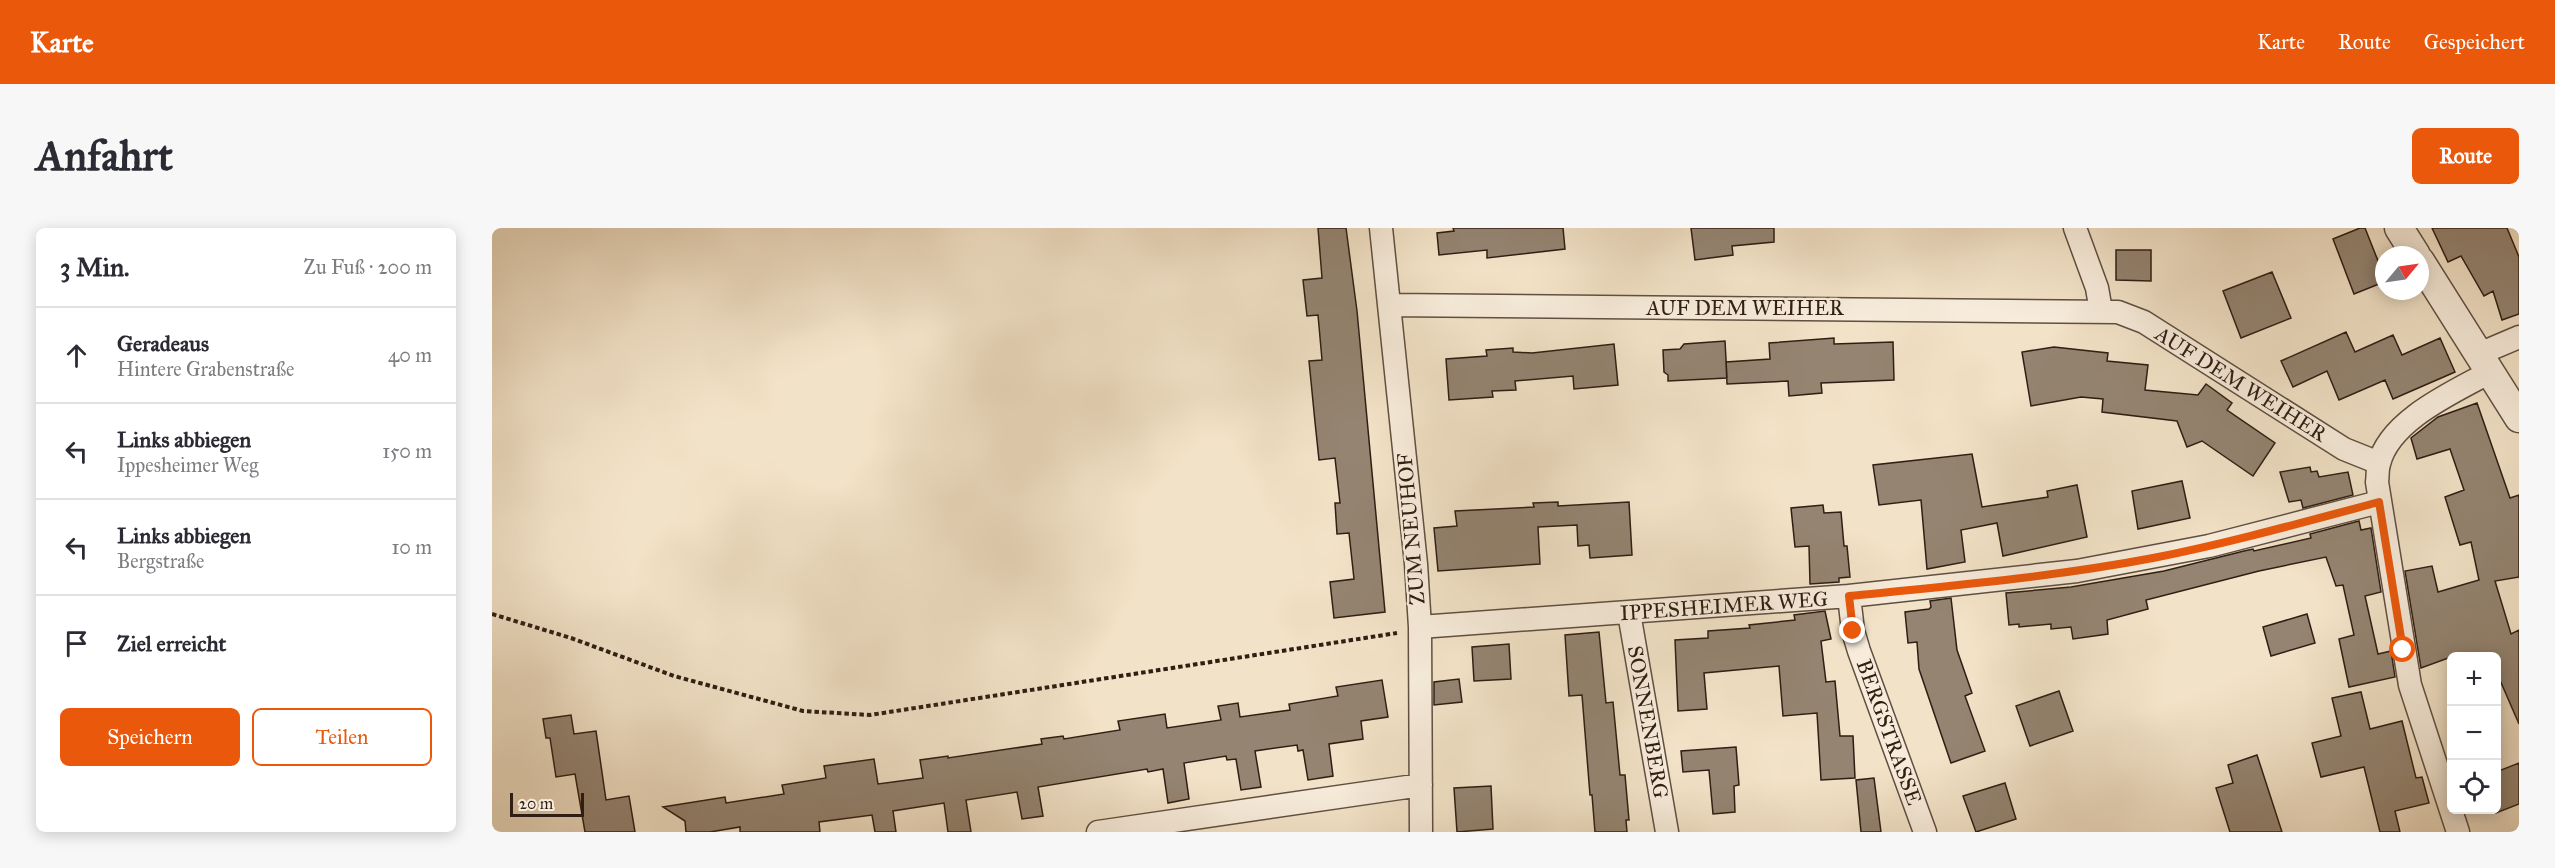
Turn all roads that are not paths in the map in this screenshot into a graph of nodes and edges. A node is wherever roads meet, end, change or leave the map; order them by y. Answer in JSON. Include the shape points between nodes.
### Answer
{"nodes":[{"id":1,"x":1381,"y":228,"type":"edge"},
{"id":2,"x":2075,"y":228,"type":"edge"},
{"id":3,"x":2399,"y":228,"type":"edge"},
{"id":4,"x":2410,"y":246,"type":"edge"},
{"id":5,"x":2429,"y":275,"type":"edge"},
{"id":6,"x":1389,"y":305,"type":"junction"},
{"id":7,"x":2101,"y":311,"type":"junction"},
{"id":8,"x":2519,"y":338,"type":"edge"},
{"id":9,"x":2484,"y":363,"type":"junction"},
{"id":10,"x":2519,"y":418,"type":"edge"},
{"id":11,"x":2379,"y":463,"type":"junction"},
{"id":12,"x":2379,"y":502,"type":"junction"},
{"id":13,"x":1849,"y":596,"type":"junction"},
{"id":14,"x":1629,"y":613,"type":"junction"},
{"id":15,"x":1420,"y":627,"type":"junction"},
{"id":16,"x":1421,"y":785,"type":"junction"},
{"id":17,"x":1098,"y":832,"type":"edge"},
{"id":18,"x":1421,"y":832,"type":"edge"},
{"id":19,"x":1667,"y":832,"type":"edge"},
{"id":20,"x":1925,"y":832,"type":"edge"},
{"id":21,"x":2458,"y":832,"type":"edge"}],
"edges":[{"from":1,"to":6,"type":"street","name":"ZUM NEUHOF"},
{"from":2,"to":7,"type":"street","via":[[2097,288]]},
{"from":3,"to":4,"type":"street"},
{"from":5,"to":9,"type":"street"},
{"from":6,"to":7,"type":"street","name":"AUF DEM WEIHER"},
{"from":6,"to":15,"type":"street","name":"ZUM NEUHOF"},
{"from":7,"to":11,"type":"street","name":"AUF DEM WEIHER","via":[[2118,312],[2144,322],[2316,433]]},
{"from":8,"to":9,"type":"street"},
{"from":9,"to":10,"type":"street"},
{"from":9,"to":11,"type":"street","via":[[2413,417],[2390,440]]},
{"from":11,"to":12,"type":"street"},
{"from":12,"to":13,"type":"street","name":"IPPESHEIMER WEG","via":[[2154,558],[2077,571]]},
{"from":12,"to":21,"type":"street","via":[[2410,685]]},
{"from":13,"to":14,"type":"street","name":"IPPESHEIMER WEG"},
{"from":13,"to":20,"type":"street","name":"BERGSTRASSE","via":[[1859,651]]},
{"from":14,"to":15,"type":"street","name":"IPPESHEIMER WEG"},
{"from":14,"to":19,"type":"street","name":"SONNENBERG"},
{"from":15,"to":16,"type":"street","name":"ZUM NEUHOF"},
{"from":16,"to":17,"type":"street"},
{"from":16,"to":18,"type":"street","name":"ZUM NEUHOF"}]}
